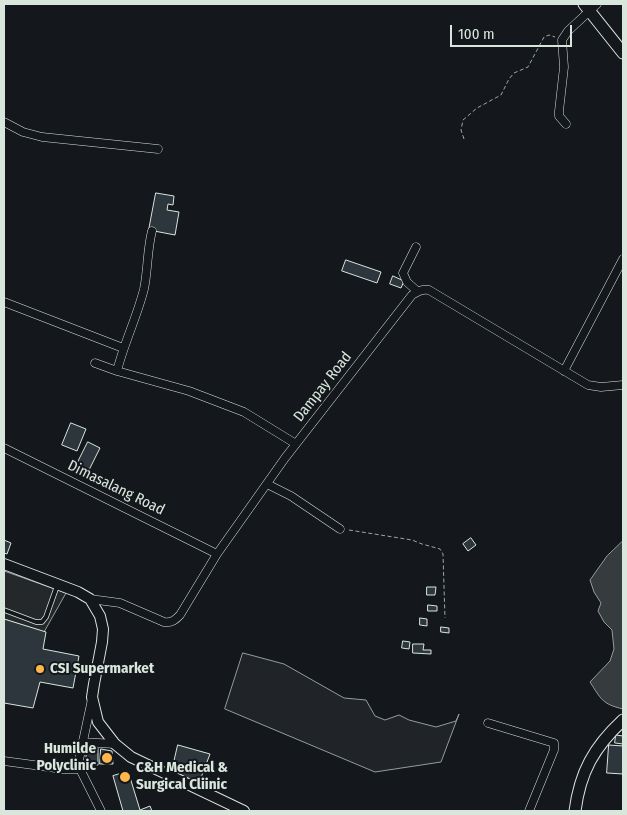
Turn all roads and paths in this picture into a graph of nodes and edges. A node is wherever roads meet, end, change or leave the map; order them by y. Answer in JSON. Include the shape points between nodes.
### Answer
{"nodes":[{"id":1,"x":590,"y":6,"type":"edge"},
{"id":2,"x":562,"y":40,"type":"junction"},
{"id":3,"x":623,"y":54,"type":"edge"},
{"id":4,"x":4,"y":122,"type":"edge"},
{"id":5,"x":566,"y":124,"type":"dead end"},
{"id":6,"x":464,"y":138,"type":"dead end"},
{"id":7,"x":158,"y":149,"type":"dead end"},
{"id":8,"x":152,"y":231,"type":"dead end"},
{"id":9,"x":416,"y":247,"type":"dead end"},
{"id":10,"x":623,"y":259,"type":"edge"},
{"id":11,"x":417,"y":291,"type":"junction"},
{"id":12,"x":4,"y":302,"type":"edge"},
{"id":13,"x":123,"y":348,"type":"junction"},
{"id":14,"x":95,"y":363,"type":"dead end"},
{"id":15,"x":117,"y":370,"type":"junction"},
{"id":16,"x":564,"y":371,"type":"junction"},
{"id":17,"x":623,"y":385,"type":"edge"},
{"id":18,"x":296,"y":444,"type":"junction"},
{"id":19,"x":4,"y":448,"type":"edge"},
{"id":20,"x":267,"y":484,"type":"junction"},
{"id":21,"x":340,"y":529,"type":"joint"},
{"id":22,"x":217,"y":554,"type":"junction"},
{"id":23,"x":4,"y":564,"type":"edge"},
{"id":24,"x":58,"y":584,"type":"junction"},
{"id":25,"x":90,"y":599,"type":"junction"},
{"id":26,"x":4,"y":610,"type":"edge"},
{"id":27,"x":445,"y":618,"type":"dead end"},
{"id":28,"x":92,"y":697,"type":"junction"},
{"id":29,"x":623,"y":720,"type":"edge"},
{"id":30,"x":488,"y":722,"type":"dead end"},
{"id":31,"x":82,"y":742,"type":"junction"},
{"id":32,"x":115,"y":744,"type":"junction"},
{"id":33,"x":4,"y":761,"type":"edge"},
{"id":34,"x":80,"y":769,"type":"junction"},
{"id":35,"x":101,"y":811,"type":"edge"},
{"id":36,"x":244,"y":811,"type":"edge"},
{"id":37,"x":529,"y":811,"type":"edge"},
{"id":38,"x":575,"y":811,"type":"edge"}],
"edges":[{"from":1,"to":2,"type":"street"},
{"from":1,"to":3,"type":"main road"},
{"from":2,"to":5,"type":"street","via":[[564,67],[559,111]]},
{"from":2,"to":6,"type":"path","via":[[549,35],[544,37],[528,67],[514,73],[501,95],[463,120],[461,130]]},
{"from":4,"to":7,"type":"street","via":[[42,137]]},
{"from":8,"to":13,"type":"street","via":[[143,291]]},
{"from":9,"to":11,"type":"street","via":[[403,273]]},
{"from":10,"to":16,"type":"street"},
{"from":11,"to":16,"type":"street","via":[[429,290]]},
{"from":11,"to":18,"type":"street","name":"Dampay Road"},
{"from":12,"to":13,"type":"street"},
{"from":13,"to":15,"type":"street"},
{"from":14,"to":15,"type":"street"},
{"from":15,"to":18,"type":"street","via":[[189,391],[244,412]]},
{"from":16,"to":17,"type":"street","via":[[595,387]]},
{"from":18,"to":20,"type":"street","name":"Dampay Road"},
{"from":19,"to":22,"type":"street","name":"Dimasalang Road"},
{"from":20,"to":21,"type":"street"},
{"from":20,"to":22,"type":"street","name":"Dampay Road"},
{"from":21,"to":27,"type":"path","via":[[412,540],[440,548],[443,554]]},
{"from":22,"to":25,"type":"street","name":"Dampay Road","via":[[180,615],[170,623],[120,603]]},
{"from":23,"to":24,"type":"main road"},
{"from":24,"to":25,"type":"main road"},
{"from":24,"to":26,"type":"lane","via":[[42,622]]},
{"from":25,"to":28,"type":"main road","via":[[103,629]]},
{"from":28,"to":31,"type":"street"},
{"from":28,"to":32,"type":"main road","via":[[98,722]]},
{"from":29,"to":38,"type":"main road","via":[[590,760],[579,785]]},
{"from":30,"to":37,"type":"street","via":[[554,744]]},
{"from":31,"to":32,"type":"street"},
{"from":31,"to":34,"type":"street"},
{"from":32,"to":36,"type":"main road","via":[[131,757]]},
{"from":33,"to":34,"type":"street"},
{"from":34,"to":35,"type":"street"}]}
